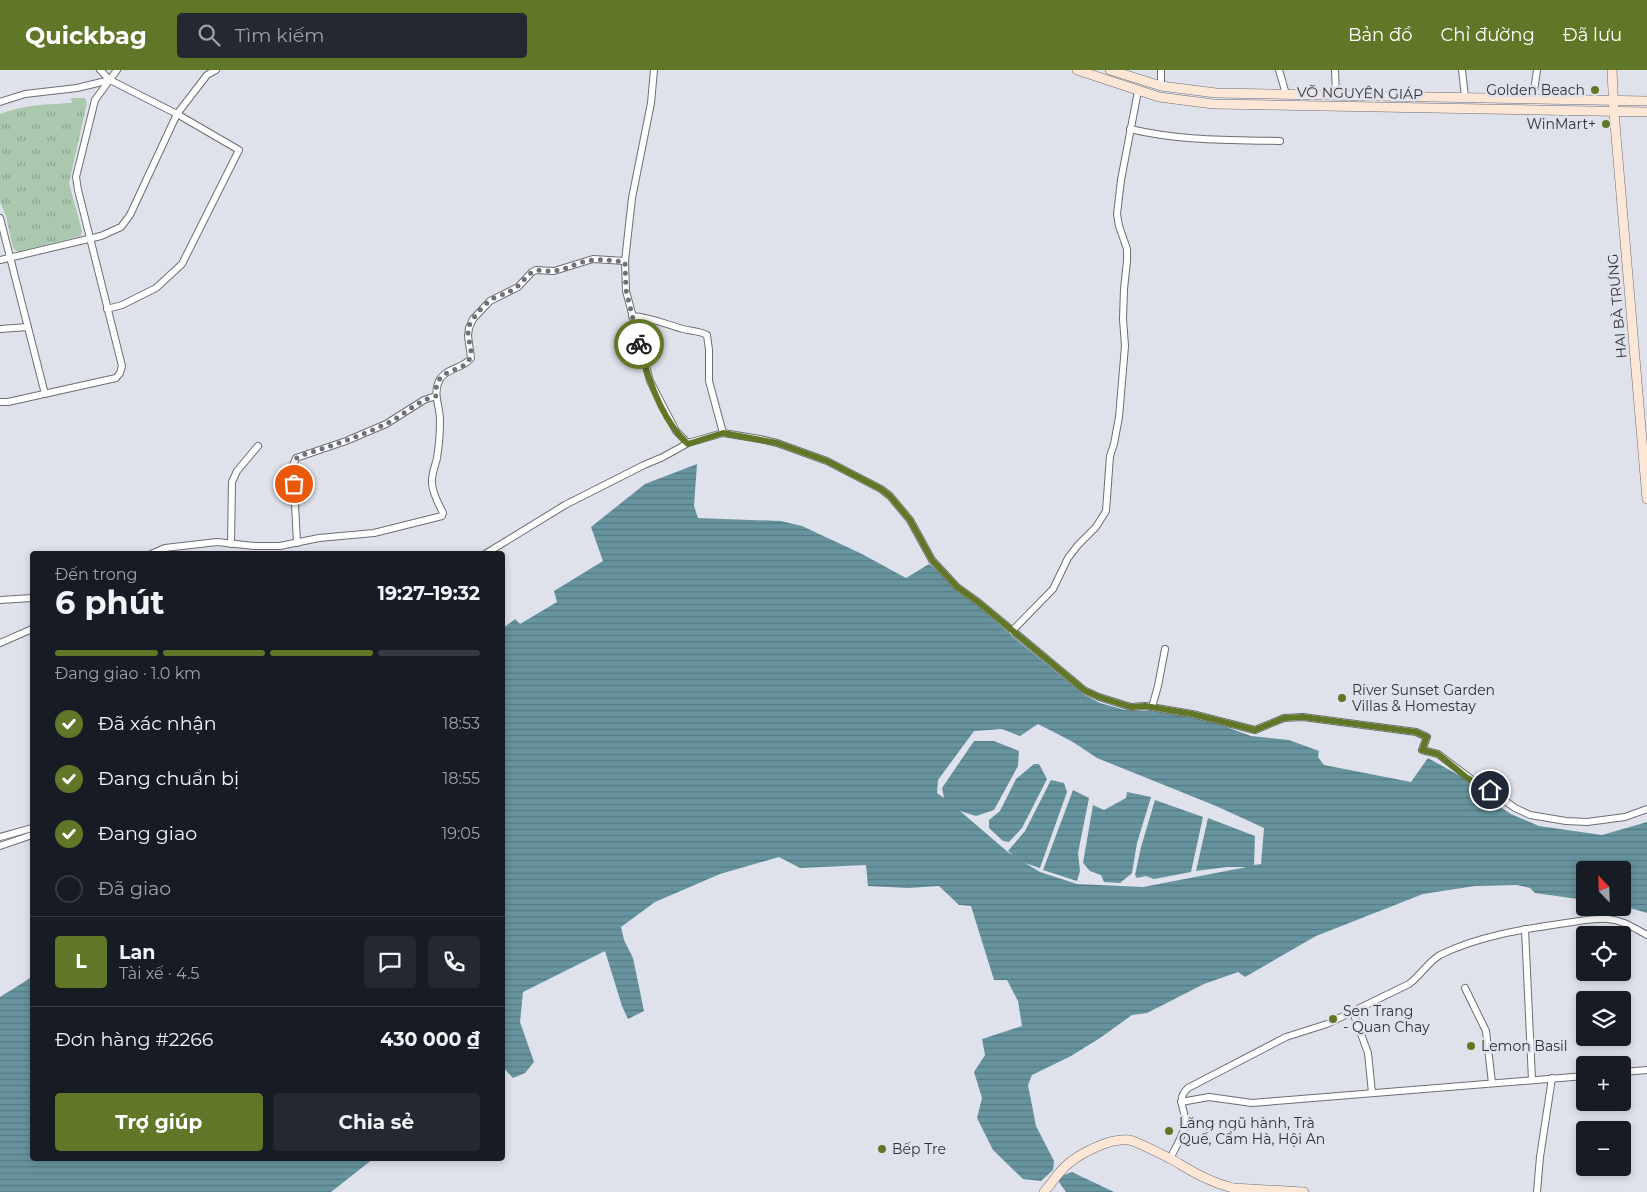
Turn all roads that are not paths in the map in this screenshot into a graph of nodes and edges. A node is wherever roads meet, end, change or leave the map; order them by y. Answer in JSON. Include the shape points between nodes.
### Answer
{"nodes":[{"id":1,"x":100,"y":70,"type":"edge"},
{"id":2,"x":117,"y":70,"type":"edge"},
{"id":3,"x":216,"y":70,"type":"edge"},
{"id":4,"x":654,"y":70,"type":"edge"},
{"id":5,"x":1077,"y":70,"type":"edge"},
{"id":6,"x":1110,"y":70,"type":"edge"},
{"id":7,"x":1160,"y":70,"type":"edge"},
{"id":8,"x":1279,"y":70,"type":"edge"},
{"id":9,"x":1335,"y":70,"type":"edge"},
{"id":10,"x":1462,"y":70,"type":"edge"},
{"id":11,"x":1537,"y":70,"type":"edge"},
{"id":12,"x":1612,"y":70,"type":"edge"},
{"id":13,"x":110,"y":80,"type":"junction"},
{"id":14,"x":1161,"y":86,"type":"junction"},
{"id":15,"x":1138,"y":91,"type":"junction"},
{"id":16,"x":1286,"y":94,"type":"junction"},
{"id":17,"x":1336,"y":95,"type":"junction"},
{"id":18,"x":1158,"y":97,"type":"junction"},
{"id":19,"x":1465,"y":97,"type":"junction"},
{"id":20,"x":1533,"y":98,"type":"junction"},
{"id":21,"x":1614,"y":100,"type":"junction"},
{"id":22,"x":1647,"y":101,"type":"edge"},
{"id":23,"x":0,"y":102,"type":"edge"},
{"id":24,"x":1614,"y":112,"type":"junction"},
{"id":25,"x":1647,"y":112,"type":"edge"},
{"id":26,"x":177,"y":114,"type":"junction"},
{"id":27,"x":1130,"y":130,"type":"junction"},
{"id":28,"x":1280,"y":140,"type":"dead end"},
{"id":29,"x":0,"y":218,"type":"edge"},
{"id":30,"x":90,"y":239,"type":"junction"},
{"id":31,"x":11,"y":257,"type":"junction"},
{"id":32,"x":0,"y":260,"type":"edge"},
{"id":33,"x":625,"y":262,"type":"junction"},
{"id":34,"x":108,"y":309,"type":"junction"},
{"id":35,"x":632,"y":316,"type":"junction"},
{"id":36,"x":28,"y":326,"type":"junction"},
{"id":37,"x":0,"y":329,"type":"edge"},
{"id":38,"x":45,"y":394,"type":"junction"},
{"id":39,"x":436,"y":396,"type":"junction"},
{"id":40,"x":0,"y":402,"type":"edge"},
{"id":41,"x":723,"y":433,"type":"junction"},
{"id":42,"x":688,"y":444,"type":"junction"},
{"id":43,"x":258,"y":446,"type":"dead end"},
{"id":44,"x":1647,"y":499,"type":"edge"},
{"id":45,"x":297,"y":542,"type":"junction"},
{"id":46,"x":231,"y":544,"type":"junction"},
{"id":47,"x":158,"y":551,"type":"edge"},
{"id":48,"x":489,"y":551,"type":"edge"},
{"id":49,"x":30,"y":598,"type":"edge"},
{"id":50,"x":0,"y":600,"type":"edge"},
{"id":51,"x":30,"y":630,"type":"edge"},
{"id":52,"x":1012,"y":631,"type":"junction"},
{"id":53,"x":0,"y":643,"type":"edge"},
{"id":54,"x":1164,"y":649,"type":"dead end"},
{"id":55,"x":1152,"y":707,"type":"junction"},
{"id":56,"x":1647,"y":809,"type":"edge"},
{"id":57,"x":30,"y":829,"type":"edge"},
{"id":58,"x":30,"y":836,"type":"edge"},
{"id":59,"x":0,"y":837,"type":"edge"},
{"id":60,"x":0,"y":846,"type":"edge"},
{"id":61,"x":1525,"y":929,"type":"junction"},
{"id":62,"x":1647,"y":935,"type":"edge"},
{"id":63,"x":1465,"y":988,"type":"dead end"},
{"id":64,"x":1353,"y":1012,"type":"junction"},
{"id":65,"x":1647,"y":1070,"type":"edge"},
{"id":66,"x":1631,"y":1071,"type":"edge"},
{"id":67,"x":1576,"y":1077,"type":"edge"},
{"id":68,"x":1552,"y":1078,"type":"junction"},
{"id":69,"x":1532,"y":1080,"type":"junction"},
{"id":70,"x":1492,"y":1083,"type":"junction"},
{"id":71,"x":1372,"y":1093,"type":"junction"},
{"id":72,"x":1181,"y":1102,"type":"junction"},
{"id":73,"x":1170,"y":1159,"type":"junction"},
{"id":74,"x":1044,"y":1192,"type":"edge"},
{"id":75,"x":1304,"y":1192,"type":"edge"},
{"id":76,"x":1537,"y":1192,"type":"edge"}],
"edges":[{"from":1,"to":13,"type":"street"},
{"from":2,"to":13,"type":"street"},
{"from":3,"to":26,"type":"street","via":[[207,75]]},
{"from":4,"to":33,"type":"street","via":[[632,198]]},
{"from":5,"to":15,"type":"main road","name":"VÕ NGUYÊN GIÁP"},
{"from":6,"to":14,"type":"main road","name":"VÕ NGUYÊN GIÁP"},
{"from":7,"to":14,"type":"street"},
{"from":8,"to":16,"type":"street"},
{"from":9,"to":17,"type":"street"},
{"from":10,"to":19,"type":"street"},
{"from":11,"to":20,"type":"street"},
{"from":12,"to":21,"type":"main road"},
{"from":13,"to":23,"type":"street","via":[[77,88],[25,94]]},
{"from":13,"to":26,"type":"street"},
{"from":13,"to":30,"type":"street","via":[[95,100],[76,177]]},
{"from":14,"to":16,"type":"main road","name":"VÕ NGUYÊN GIÁP","via":[[1216,93]]},
{"from":14,"to":18,"type":"main road"},
{"from":15,"to":18,"type":"main road","name":"VÕ NGUYÊN GIÁP"},
{"from":15,"to":27,"type":"street"},
{"from":16,"to":17,"type":"main road","name":"VÕ NGUYÊN GIÁP"},
{"from":17,"to":19,"type":"main road","name":"VÕ NGUYÊN GIÁP"},
{"from":18,"to":24,"type":"main road","name":"VÕ NGUYÊN GIÁP","via":[[1213,104]]},
{"from":19,"to":20,"type":"main road","name":"VÕ NGUYÊN GIÁP"},
{"from":20,"to":21,"type":"main road","name":"VÕ NGUYÊN GIÁP"},
{"from":21,"to":22,"type":"main road","name":"VÕ NGUYÊN GIÁP"},
{"from":21,"to":24,"type":"main road","name":"HAI BÀ TRƯNG"},
{"from":24,"to":25,"type":"main road","name":"VÕ NGUYÊN GIÁP"},
{"from":24,"to":44,"type":"main road","name":"HAI BÀ TRƯNG"},
{"from":26,"to":30,"type":"street","via":[[130,215],[121,227]]},
{"from":26,"to":34,"type":"street","via":[[239,150],[182,264],[156,288]]},
{"from":27,"to":28,"type":"street","via":[[1185,139]]},
{"from":27,"to":52,"type":"street","via":[[1117,214],[1128,261],[1124,296],[1126,346],[1119,417],[1109,462],[1106,512],[1068,558],[1053,589]]},
{"from":29,"to":31,"type":"street"},
{"from":30,"to":31,"type":"street"},
{"from":30,"to":34,"type":"street"},
{"from":31,"to":32,"type":"street"},
{"from":31,"to":36,"type":"street"},
{"from":33,"to":35,"type":"street","via":[[626,290]]},
{"from":33,"to":39,"type":"street","via":[[593,260],[554,271],[536,270],[518,287],[490,301],[469,326],[470,358],[462,366],[443,375]]},
{"from":34,"to":38,"type":"street","via":[[122,366],[120,373],[116,378]]},
{"from":35,"to":41,"type":"street","via":[[655,319],[707,335],[709,381]]},
{"from":35,"to":42,"type":"street","via":[[656,394],[676,431]]},
{"from":36,"to":37,"type":"street"},
{"from":36,"to":38,"type":"street"},
{"from":38,"to":40,"type":"street"},
{"from":39,"to":45,"type":"street","via":[[386,424],[296,458],[293,464]]},
{"from":39,"to":45,"type":"street","via":[[440,421],[432,484],[442,516],[374,533]]},
{"from":41,"to":42,"type":"street"},
{"from":41,"to":52,"type":"street","via":[[777,443],[818,458],[881,489],[910,520],[932,560],[945,575]]},
{"from":42,"to":48,"type":"street","via":[[565,505]]},
{"from":43,"to":46,"type":"street","via":[[241,465],[232,482]]},
{"from":45,"to":46,"type":"street","via":[[280,546]]},
{"from":46,"to":47,"type":"street","via":[[217,542]]},
{"from":49,"to":50,"type":"street"},
{"from":51,"to":53,"type":"street"},
{"from":52,"to":55,"type":"street","via":[[1084,690],[1131,707]]},
{"from":54,"to":55,"type":"street"},
{"from":55,"to":56,"type":"street","via":[[1255,730],[1284,718],[1303,717],[1416,732],[1427,737],[1422,750],[1438,754],[1466,777],[1515,808],[1548,819],[1608,820]]},
{"from":57,"to":59,"type":"street"},
{"from":58,"to":60,"type":"street"},
{"from":61,"to":62,"type":"street","via":[[1609,919],[1626,922]]},
{"from":61,"to":64,"type":"street","via":[[1438,956],[1409,984]]},
{"from":61,"to":69,"type":"street"},
{"from":63,"to":70,"type":"street","via":[[1486,1032]]},
{"from":64,"to":71,"type":"street","via":[[1368,1054]]},
{"from":64,"to":72,"type":"street","via":[[1286,1037],[1188,1088]]},
{"from":65,"to":66,"type":"street"},
{"from":67,"to":68,"type":"street"},
{"from":68,"to":69,"type":"street"},
{"from":68,"to":76,"type":"street"},
{"from":69,"to":70,"type":"street"},
{"from":70,"to":71,"type":"street"},
{"from":71,"to":72,"type":"street","via":[[1252,1103],[1209,1097]]},
{"from":72,"to":73,"type":"street","via":[[1186,1124]]},
{"from":73,"to":74,"type":"main road","via":[[1129,1140],[1108,1143],[1068,1164]]},
{"from":73,"to":75,"type":"main road","via":[[1192,1173],[1232,1188]]}]}
